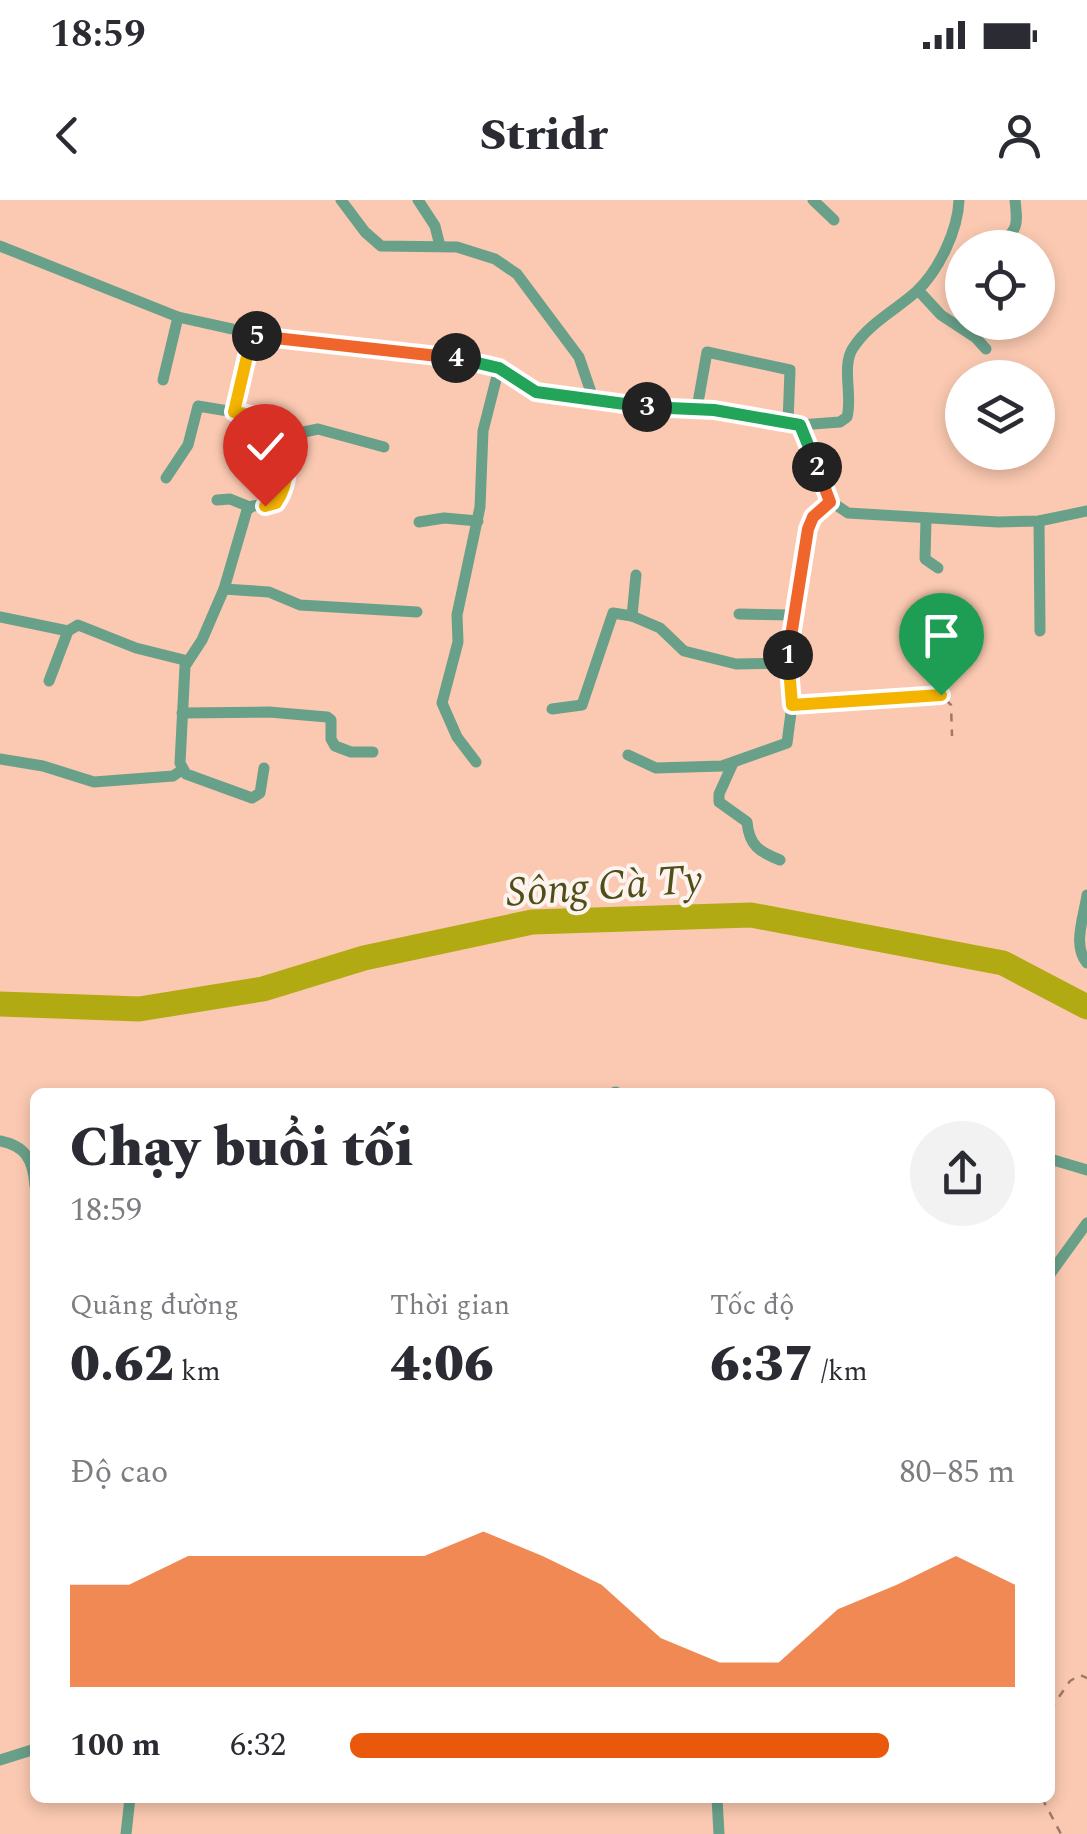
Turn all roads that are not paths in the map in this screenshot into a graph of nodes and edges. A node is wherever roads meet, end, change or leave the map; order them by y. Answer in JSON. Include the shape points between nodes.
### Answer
{"nodes":[{"id":1,"x":340,"y":200,"type":"edge"},
{"id":2,"x":418,"y":200,"type":"edge"},
{"id":3,"x":813,"y":200,"type":"edge"},
{"id":4,"x":960,"y":200,"type":"edge"},
{"id":5,"x":1015,"y":200,"type":"edge"},
{"id":6,"x":834,"y":220,"type":"dead end"},
{"id":7,"x":1014,"y":230,"type":"edge"},
{"id":8,"x":0,"y":246,"type":"edge"},
{"id":9,"x":440,"y":246,"type":"junction"},
{"id":10,"x":918,"y":290,"type":"junction"},
{"id":11,"x":178,"y":318,"type":"junction"},
{"id":12,"x":252,"y":335,"type":"junction"},
{"id":13,"x":986,"y":348,"type":"dead end"},
{"id":14,"x":499,"y":368,"type":"junction"},
{"id":15,"x":163,"y":380,"type":"dead end"},
{"id":16,"x":594,"y":401,"type":"junction"},
{"id":17,"x":696,"y":408,"type":"junction"},
{"id":18,"x":234,"y":412,"type":"junction"},
{"id":19,"x":794,"y":424,"type":"junction"},
{"id":20,"x":286,"y":436,"type":"junction"},
{"id":21,"x":384,"y":447,"type":"dead end"},
{"id":22,"x":166,"y":478,"type":"dead end"},
{"id":23,"x":217,"y":500,"type":"dead end"},
{"id":24,"x":830,"y":502,"type":"junction"},
{"id":25,"x":250,"y":507,"type":"junction"},
{"id":26,"x":1087,"y":511,"type":"edge"},
{"id":27,"x":926,"y":519,"type":"junction"},
{"id":28,"x":478,"y":521,"type":"junction"},
{"id":29,"x":1039,"y":521,"type":"junction"},
{"id":30,"x":419,"y":522,"type":"dead end"},
{"id":31,"x":938,"y":568,"type":"dead end"},
{"id":32,"x":636,"y":575,"type":"dead end"},
{"id":33,"x":224,"y":588,"type":"junction"},
{"id":34,"x":417,"y":612,"type":"dead end"},
{"id":35,"x":739,"y":614,"type":"dead end"},
{"id":36,"x":792,"y":615,"type":"junction"},
{"id":37,"x":632,"y":616,"type":"junction"},
{"id":38,"x":0,"y":617,"type":"edge"},
{"id":39,"x":68,"y":631,"type":"junction"},
{"id":40,"x":1040,"y":632,"type":"dead end"},
{"id":41,"x":188,"y":661,"type":"junction"},
{"id":42,"x":786,"y":663,"type":"junction"},
{"id":43,"x":49,"y":681,"type":"dead end"},
{"id":44,"x":552,"y":709,"type":"dead end"},
{"id":45,"x":182,"y":713,"type":"junction"},
{"id":46,"x":372,"y":752,"type":"dead end"},
{"id":47,"x":628,"y":755,"type":"dead end"},
{"id":48,"x":0,"y":760,"type":"edge"},
{"id":49,"x":476,"y":762,"type":"dead end"},
{"id":50,"x":733,"y":763,"type":"junction"},
{"id":51,"x":264,"y":768,"type":"dead end"},
{"id":52,"x":182,"y":770,"type":"junction"},
{"id":53,"x":780,"y":860,"type":"dead end"},
{"id":54,"x":1087,"y":895,"type":"edge"},
{"id":55,"x":1087,"y":963,"type":"edge"},
{"id":56,"x":0,"y":1140,"type":"edge"},
{"id":57,"x":30,"y":1159,"type":"edge"},
{"id":58,"x":1055,"y":1160,"type":"edge"},
{"id":59,"x":1087,"y":1170,"type":"edge"},
{"id":60,"x":1087,"y":1223,"type":"edge"},
{"id":61,"x":1055,"y":1267,"type":"edge"},
{"id":62,"x":30,"y":1751,"type":"edge"},
{"id":63,"x":0,"y":1760,"type":"edge"},
{"id":64,"x":129,"y":1803,"type":"edge"},
{"id":65,"x":717,"y":1803,"type":"edge"},
{"id":66,"x":126,"y":1834,"type":"edge"},
{"id":67,"x":719,"y":1834,"type":"edge"}],
"edges":[{"from":1,"to":9,"type":"street","via":[[377,244]]},
{"from":2,"to":9,"type":"street"},
{"from":3,"to":6,"type":"street"},
{"from":4,"to":10,"type":"street","via":[[950,238]]},
{"from":5,"to":7,"type":"street"},
{"from":8,"to":11,"type":"street"},
{"from":9,"to":16,"type":"street","via":[[495,259],[523,281],[582,362]]},
{"from":10,"to":13,"type":"street"},
{"from":10,"to":19,"type":"street","via":[[852,348],[844,420]]},
{"from":11,"to":12,"type":"street"},
{"from":11,"to":15,"type":"street"},
{"from":12,"to":14,"type":"street","via":[[462,358]]},
{"from":12,"to":18,"type":"street"},
{"from":14,"to":16,"type":"street","via":[[536,392]]},
{"from":14,"to":28,"type":"street","via":[[483,432]]},
{"from":16,"to":17,"type":"street"},
{"from":17,"to":19,"type":"street"},
{"from":17,"to":19,"type":"street","via":[[707,352],[790,370]]},
{"from":18,"to":20,"type":"street","via":[[280,421]]},
{"from":18,"to":22,"type":"street","via":[[198,406],[188,446]]},
{"from":19,"to":24,"type":"street"},
{"from":20,"to":21,"type":"street","via":[[318,428]]},
{"from":20,"to":25,"type":"street","via":[[281,497]]},
{"from":23,"to":25,"type":"street"},
{"from":24,"to":27,"type":"street","via":[[860,516]]},
{"from":24,"to":36,"type":"street","via":[[808,529]]},
{"from":25,"to":33,"type":"street"},
{"from":26,"to":29,"type":"street"},
{"from":27,"to":29,"type":"street"},
{"from":27,"to":31,"type":"street","via":[[925,560]]},
{"from":28,"to":30,"type":"street"},
{"from":28,"to":49,"type":"street","via":[[442,703]]},
{"from":29,"to":40,"type":"street"},
{"from":32,"to":37,"type":"street"},
{"from":33,"to":34,"type":"street","via":[[269,592],[300,605]]},
{"from":33,"to":41,"type":"street"},
{"from":35,"to":36,"type":"street"},
{"from":36,"to":42,"type":"street"},
{"from":37,"to":42,"type":"street","via":[[660,628],[684,651],[736,664]]},
{"from":37,"to":44,"type":"street","via":[[613,613],[582,705]]},
{"from":38,"to":39,"type":"street"},
{"from":39,"to":41,"type":"street","via":[[81,625]]},
{"from":39,"to":43,"type":"street"},
{"from":41,"to":45,"type":"street"},
{"from":42,"to":50,"type":"street","via":[[788,743]]},
{"from":45,"to":46,"type":"street","via":[[327,717],[335,746]]},
{"from":45,"to":52,"type":"street"},
{"from":47,"to":50,"type":"street","via":[[656,768]]},
{"from":48,"to":52,"type":"street","via":[[100,783]]},
{"from":50,"to":53,"type":"street","via":[[719,802],[745,819],[754,846]]},
{"from":51,"to":52,"type":"street","via":[[260,792],[252,798]]},
{"from":54,"to":55,"type":"street","via":[[1080,953]]},
{"from":56,"to":57,"type":"street"},
{"from":58,"to":59,"type":"street"},
{"from":60,"to":61,"type":"street"},
{"from":62,"to":63,"type":"street"},
{"from":64,"to":66,"type":"street"},
{"from":65,"to":67,"type":"street"}]}
